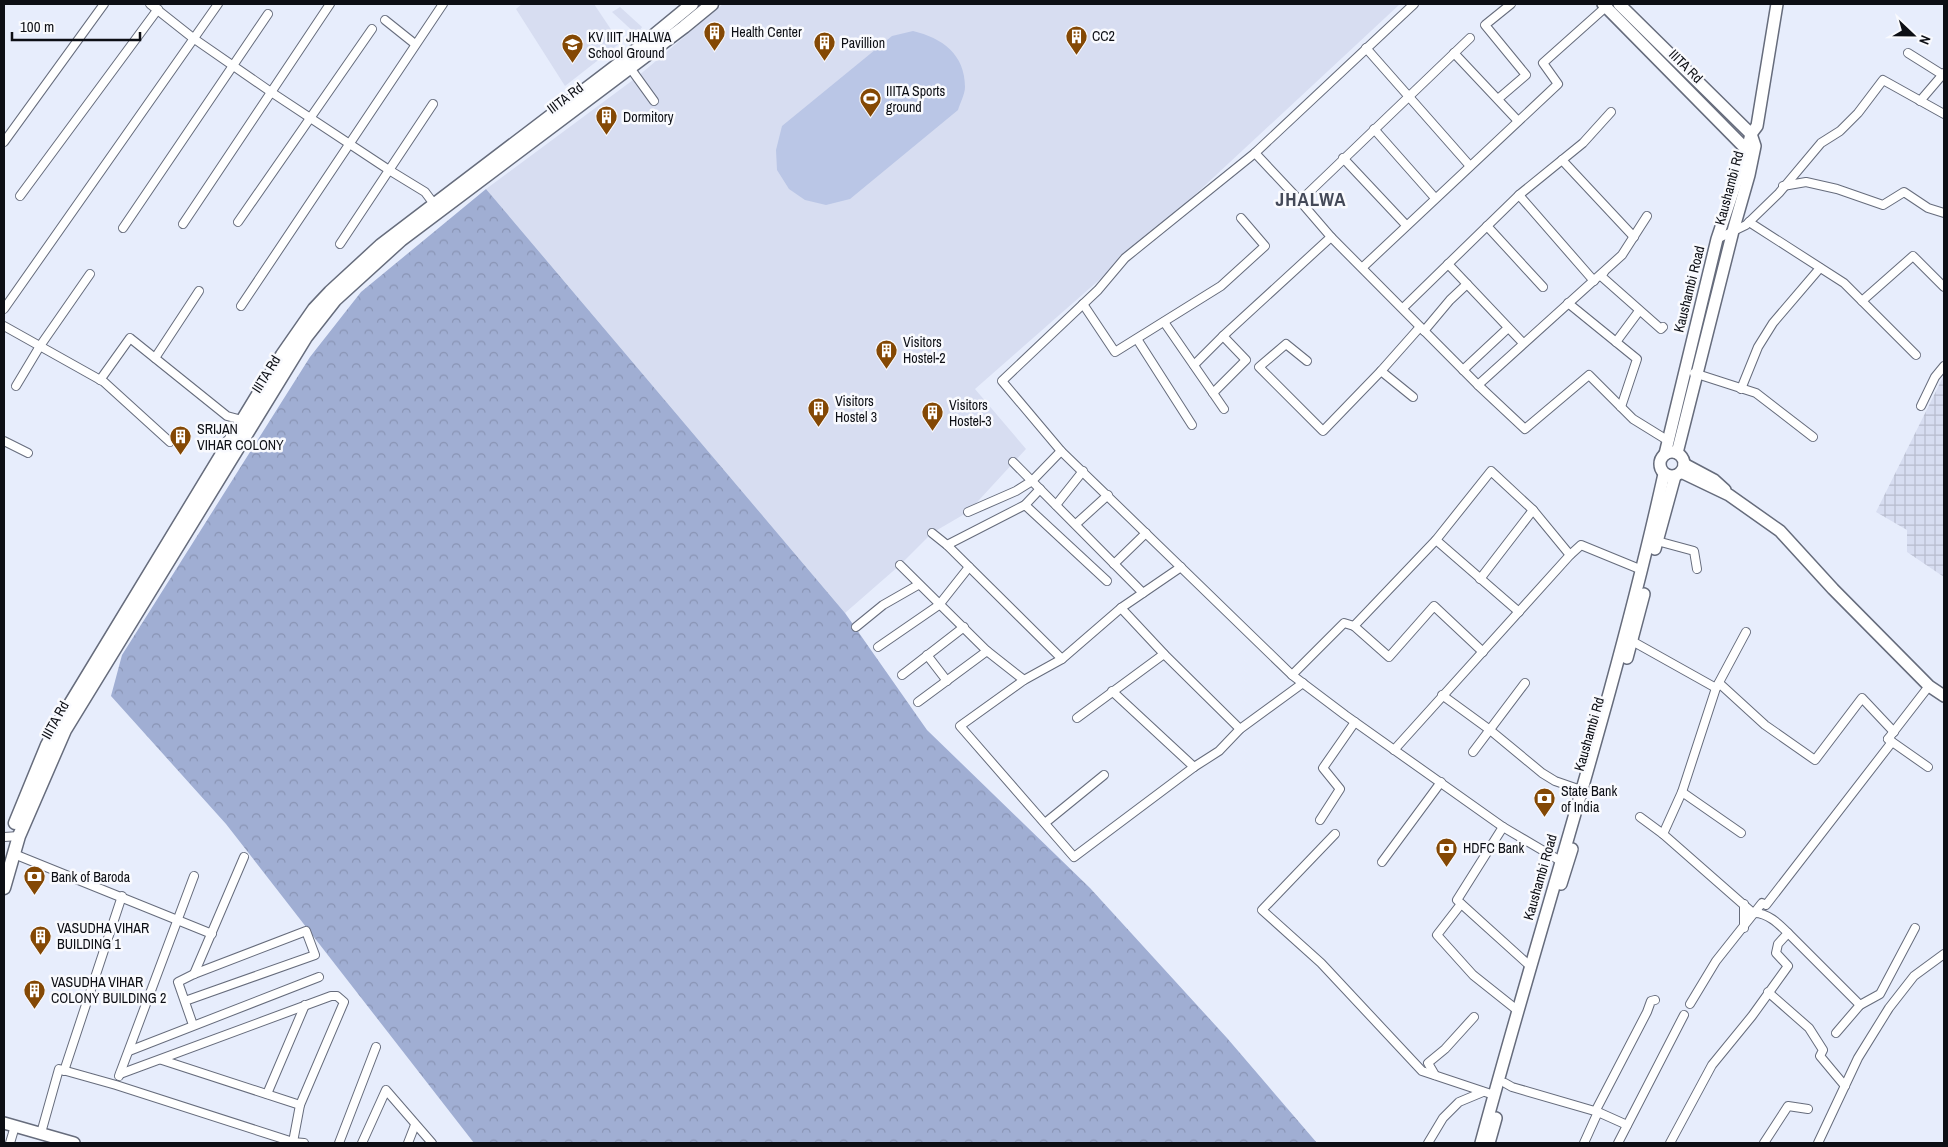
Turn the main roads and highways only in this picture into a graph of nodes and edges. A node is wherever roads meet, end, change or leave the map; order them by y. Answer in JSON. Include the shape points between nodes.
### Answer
{"nodes":[{"id":1,"x":692,"y":4,"type":"edge"},
{"id":2,"x":712,"y":4,"type":"edge"},
{"id":3,"x":1619,"y":4,"type":"edge"},
{"id":4,"x":1777,"y":4,"type":"edge"},
{"id":5,"x":1607,"y":5,"type":"edge"},
{"id":6,"x":627,"y":64,"type":"junction"},
{"id":7,"x":1751,"y":134,"type":"junction"},
{"id":8,"x":1747,"y":150,"type":"junction"},
{"id":9,"x":398,"y":237,"type":"junction"},
{"id":10,"x":1671,"y":453,"type":"junction"},
{"id":11,"x":1676,"y":472,"type":"junction"},
{"id":12,"x":1944,"y":696,"type":"edge"},
{"id":13,"x":70,"y":712,"type":"junction"},
{"id":14,"x":11,"y":837,"type":"edge"},
{"id":15,"x":9,"y":855,"type":"edge"},
{"id":16,"x":1564,"y":862,"type":"junction"},
{"id":17,"x":4,"y":888,"type":"edge"},
{"id":18,"x":9,"y":1124,"type":"edge"},
{"id":19,"x":73,"y":1143,"type":"edge"},
{"id":20,"x":1481,"y":1143,"type":"edge"},
{"id":21,"x":1489,"y":1143,"type":"edge"}],
"edges":[{"from":1,"to":6,"type":"main road","name":"IIITA Rd"},
{"from":2,"to":6,"type":"main road","name":"IIITA Rd","via":[[684,28]]},
{"from":3,"to":7,"type":"main road","name":"IIITA Rd"},
{"from":4,"to":7,"type":"main road","name":"Kaushambi Road","via":[[1757,126]]},
{"from":5,"to":8,"type":"main road","name":"IIITA Rd"},
{"from":6,"to":9,"type":"main road","name":"IIITA Rd"},
{"from":6,"to":9,"type":"main road","name":"IIITA Rd","via":[[434,204]]},
{"from":7,"to":8,"type":"main road","name":"Kaushambi Road"},
{"from":7,"to":10,"type":"main road","name":"Kaushambi Rd","via":[[1755,146],[1749,175],[1697,374]]},
{"from":8,"to":10,"type":"main road","name":"Kaushambi Road","via":[[1717,239],[1668,440]]},
{"from":9,"to":13,"type":"main road","name":"IIITA Rd","via":[[335,300],[306,337]]},
{"from":9,"to":13,"type":"main road","name":"IIITA Rd","via":[[346,276],[314,309],[282,355]]},
{"from":10,"to":11,"type":"main road","via":[[1683,459]]},
{"from":10,"to":11,"type":"main road","via":[[1660,462],[1660,468]]},
{"from":11,"to":12,"type":"main road","via":[[1714,480],[1728,495],[1780,531],[1832,589],[1929,686]]},
{"from":11,"to":16,"type":"main road","name":"Kaushambi Rd","via":[[1632,641]]},
{"from":11,"to":16,"type":"main road","name":"Kaushambi Road","via":[[1642,570]]},
{"from":13,"to":14,"type":"main road","name":"IIITA Rd","via":[[47,745]]},
{"from":14,"to":15,"type":"main road","name":"IIITA Rd"},
{"from":15,"to":17,"type":"main road","name":"IIITA Rd"},
{"from":16,"to":20,"type":"main road","name":"Kaushambi Road","via":[[1488,1094]]},
{"from":16,"to":21,"type":"main road","name":"Kaushambi Rd"},
{"from":18,"to":19,"type":"main road"}]}
